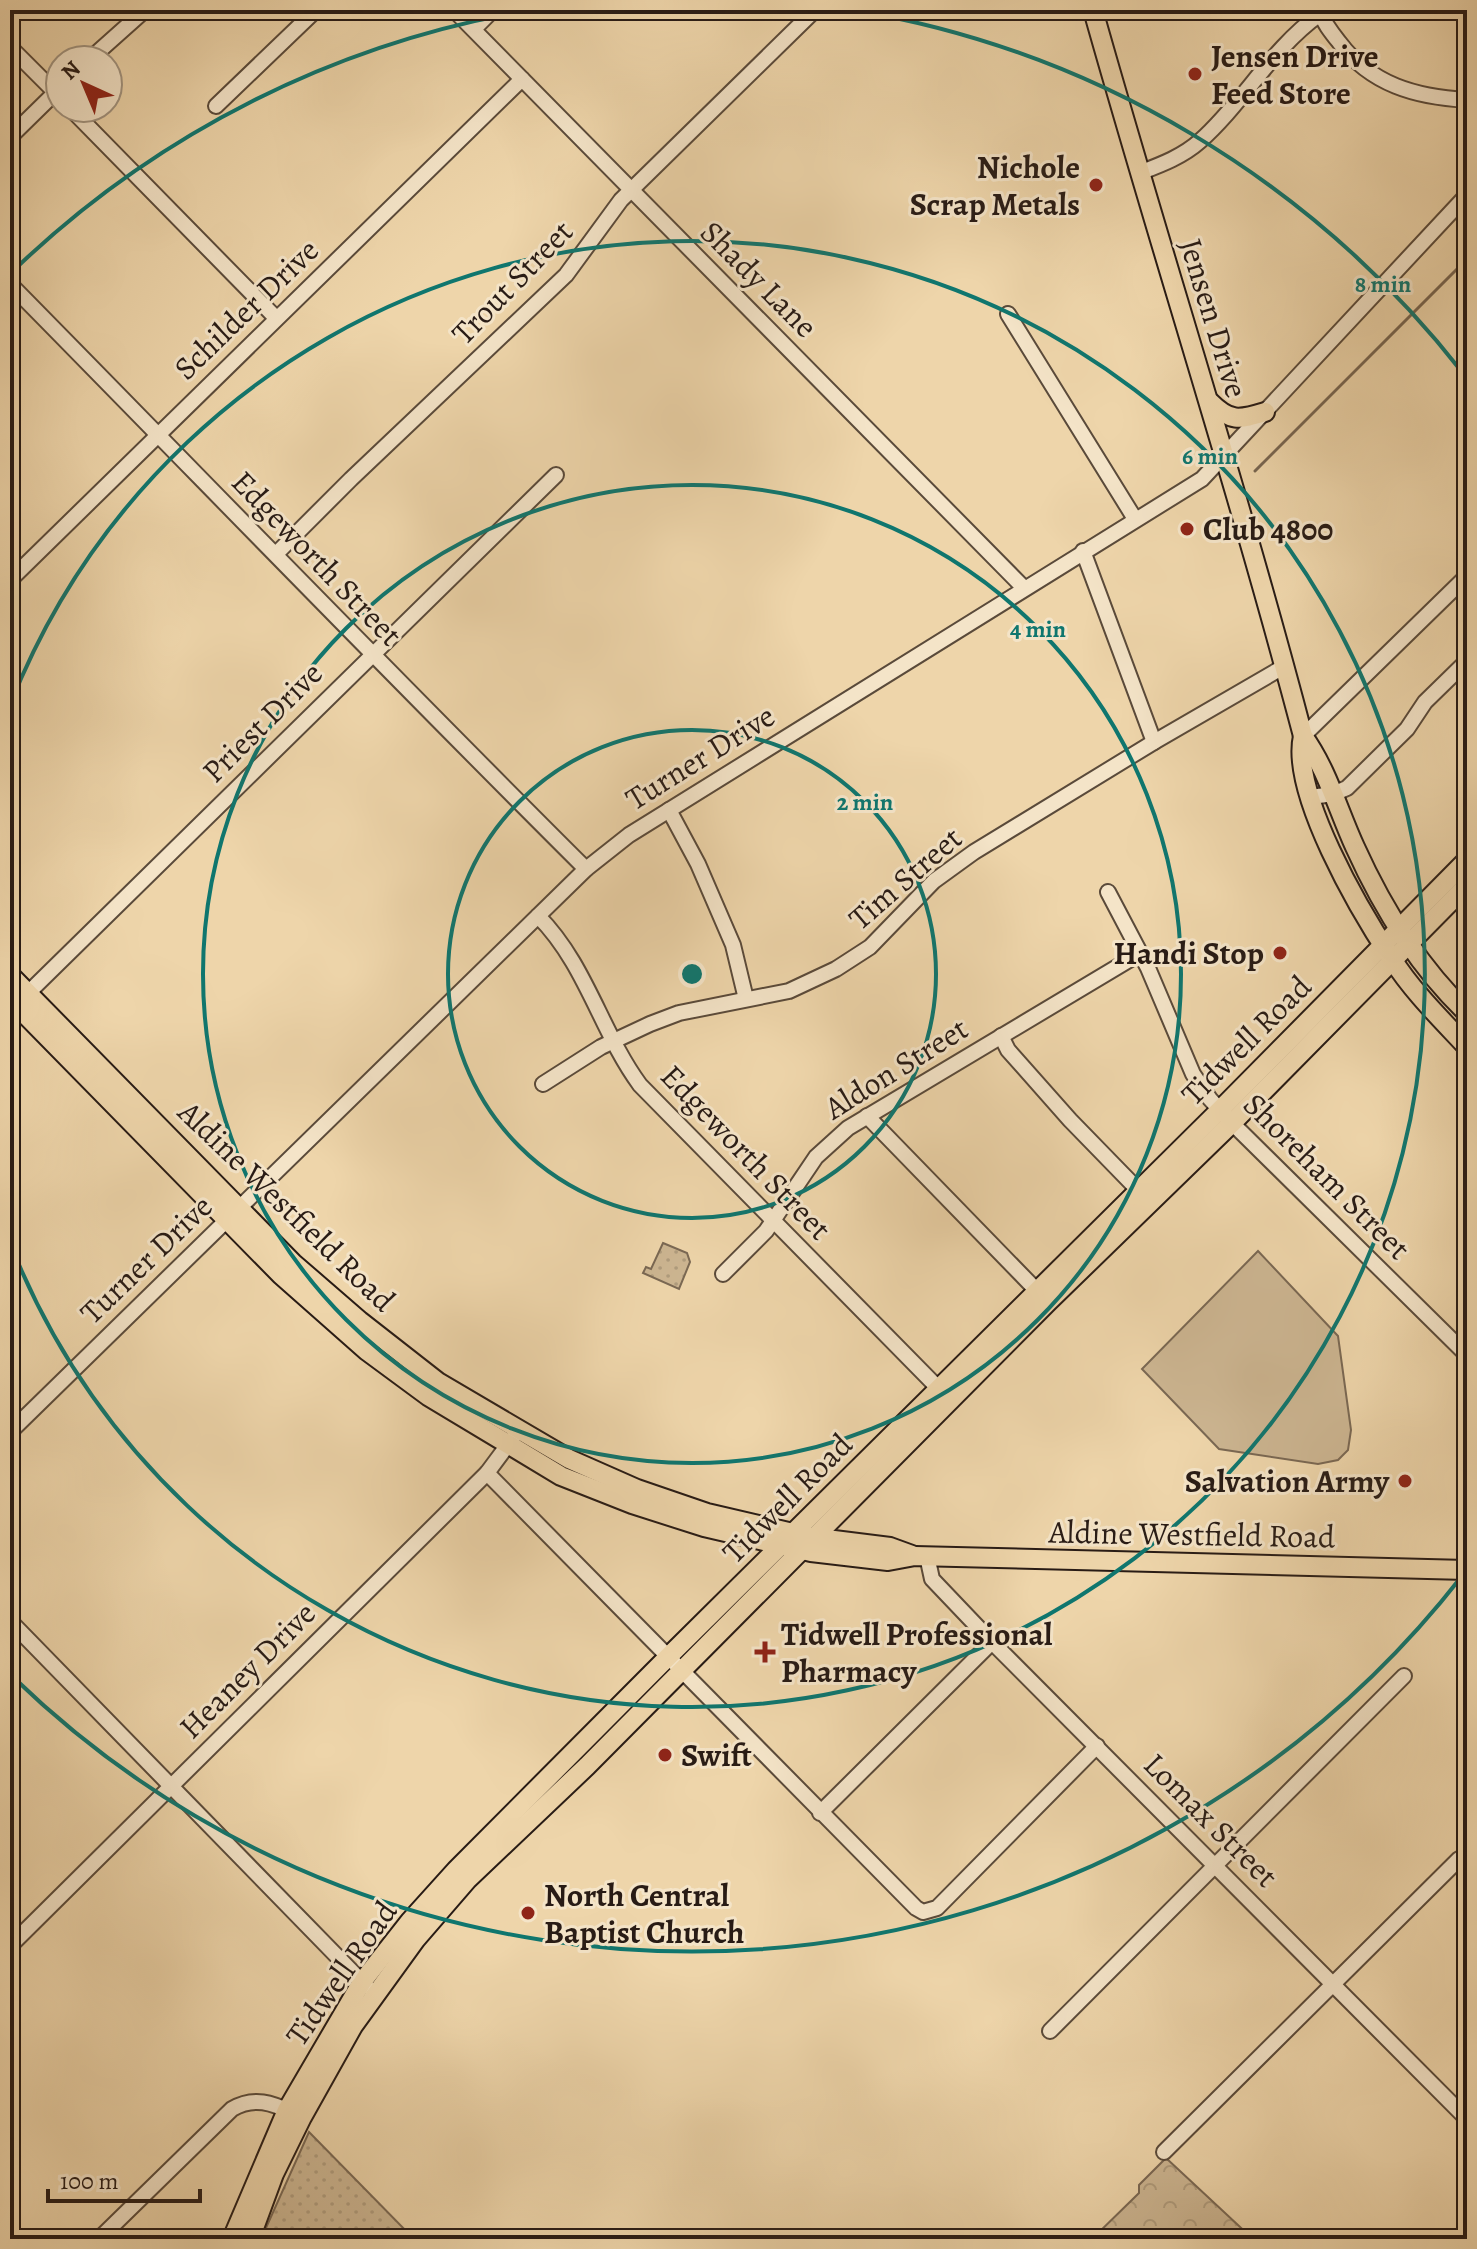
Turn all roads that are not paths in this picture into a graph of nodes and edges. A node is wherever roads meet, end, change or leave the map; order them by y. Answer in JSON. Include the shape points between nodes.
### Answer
{"nodes":[{"id":1,"x":145,"y":10,"type":"edge"},
{"id":2,"x":316,"y":10,"type":"edge"},
{"id":3,"x":454,"y":10,"type":"edge"},
{"id":4,"x":493,"y":10,"type":"edge"},
{"id":5,"x":815,"y":10,"type":"edge"},
{"id":6,"x":1093,"y":10,"type":"edge"},
{"id":7,"x":1319,"y":12,"type":"edge"},
{"id":8,"x":474,"y":29,"type":"junction"},
{"id":9,"x":105,"y":44,"type":"edge"},
{"id":10,"x":10,"y":47,"type":"edge"},
{"id":11,"x":522,"y":79,"type":"junction"},
{"id":12,"x":44,"y":80,"type":"edge"},
{"id":13,"x":1467,"y":100,"type":"edge"},
{"id":14,"x":44,"y":106,"type":"edge"},
{"id":15,"x":216,"y":106,"type":"dead end"},
{"id":16,"x":86,"y":124,"type":"edge"},
{"id":17,"x":10,"y":137,"type":"edge"},
{"id":18,"x":1139,"y":173,"type":"junction"},
{"id":19,"x":632,"y":190,"type":"junction"},
{"id":20,"x":1467,"y":195,"type":"edge"},
{"id":21,"x":10,"y":284,"type":"edge"},
{"id":22,"x":22,"y":296,"type":"junction"},
{"id":23,"x":10,"y":308,"type":"edge"},
{"id":24,"x":1008,"y":314,"type":"dead end"},
{"id":25,"x":276,"y":318,"type":"junction"},
{"id":26,"x":1208,"y":400,"type":"junction"},
{"id":27,"x":1265,"y":412,"type":"junction"},
{"id":28,"x":158,"y":435,"type":"junction"},
{"id":29,"x":1225,"y":455,"type":"junction"},
{"id":30,"x":556,"y":475,"type":"dead end"},
{"id":31,"x":1135,"y":519,"type":"junction"},
{"id":32,"x":1083,"y":551,"type":"junction"},
{"id":33,"x":276,"y":554,"type":"junction"},
{"id":34,"x":1467,"y":576,"type":"edge"},
{"id":35,"x":10,"y":580,"type":"edge"},
{"id":36,"x":1024,"y":588,"type":"junction"},
{"id":37,"x":370,"y":654,"type":"junction"},
{"id":38,"x":1467,"y":661,"type":"edge"},
{"id":39,"x":1285,"y":666,"type":"junction"},
{"id":40,"x":1303,"y":736,"type":"junction"},
{"id":41,"x":1154,"y":742,"type":"junction"},
{"id":42,"x":1333,"y":794,"type":"junction"},
{"id":43,"x":1311,"y":797,"type":"junction"},
{"id":44,"x":669,"y":810,"type":"junction"},
{"id":45,"x":1467,"y":860,"type":"edge"},
{"id":46,"x":586,"y":869,"type":"junction"},
{"id":47,"x":1467,"y":885,"type":"edge"},
{"id":48,"x":1108,"y":892,"type":"dead end"},
{"id":49,"x":538,"y":916,"type":"junction"},
{"id":50,"x":1403,"y":938,"type":"junction"},
{"id":51,"x":1388,"y":953,"type":"junction"},
{"id":52,"x":1139,"y":954,"type":"junction"},
{"id":53,"x":10,"y":975,"type":"edge"},
{"id":54,"x":746,"y":999,"type":"junction"},
{"id":55,"x":16,"y":1002,"type":"edge"},
{"id":56,"x":1467,"y":1013,"type":"edge"},
{"id":57,"x":1001,"y":1036,"type":"junction"},
{"id":58,"x":613,"y":1041,"type":"junction"},
{"id":59,"x":1467,"y":1047,"type":"edge"},
{"id":60,"x":543,"y":1084,"type":"dead end"},
{"id":61,"x":867,"y":1116,"type":"junction"},
{"id":62,"x":1226,"y":1116,"type":"junction"},
{"id":63,"x":1144,"y":1196,"type":"junction"},
{"id":64,"x":233,"y":1214,"type":"junction"},
{"id":65,"x":774,"y":1222,"type":"junction"},
{"id":66,"x":723,"y":1274,"type":"dead end"},
{"id":67,"x":1042,"y":1296,"type":"junction"},
{"id":68,"x":1467,"y":1355,"type":"edge"},
{"id":69,"x":944,"y":1394,"type":"junction"},
{"id":70,"x":10,"y":1432,"type":"edge"},
{"id":71,"x":514,"y":1437,"type":"junction"},
{"id":72,"x":487,"y":1473,"type":"junction"},
{"id":73,"x":799,"y":1541,"type":"junction"},
{"id":74,"x":921,"y":1556,"type":"junction"},
{"id":75,"x":1467,"y":1570,"type":"edge"},
{"id":76,"x":10,"y":1621,"type":"edge"},
{"id":77,"x":992,"y":1642,"type":"junction"},
{"id":78,"x":674,"y":1664,"type":"junction"},
{"id":79,"x":1404,"y":1676,"type":"dead end"},
{"id":80,"x":1097,"y":1746,"type":"junction"},
{"id":81,"x":170,"y":1785,"type":"junction"},
{"id":82,"x":820,"y":1813,"type":"junction"},
{"id":83,"x":1459,"y":1859,"type":"dead end"},
{"id":84,"x":1216,"y":1865,"type":"junction"},
{"id":85,"x":10,"y":1946,"type":"edge"},
{"id":86,"x":1335,"y":1983,"type":"junction"},
{"id":87,"x":368,"y":1988,"type":"junction"},
{"id":88,"x":1050,"y":2031,"type":"dead end"},
{"id":89,"x":294,"y":2113,"type":"junction"},
{"id":90,"x":1467,"y":2119,"type":"edge"},
{"id":91,"x":1164,"y":2152,"type":"dead end"},
{"id":92,"x":237,"y":2235,"type":"edge"},
{"id":93,"x":99,"y":2239,"type":"edge"}],
"edges":[{"from":1,"to":9,"type":"street"},
{"from":2,"to":15,"type":"street"},
{"from":3,"to":8,"type":"street","name":"Shady Lane"},
{"from":4,"to":8,"type":"street"},
{"from":5,"to":19,"type":"street","name":"Trout Street"},
{"from":6,"to":18,"type":"main road","name":"Jensen Drive"},
{"from":7,"to":13,"type":"street","via":[[1346,52],[1384,82],[1433,98]]},
{"from":7,"to":18,"type":"street","via":[[1277,51],[1198,143]]},
{"from":8,"to":11,"type":"street","name":"Shady Lane"},
{"from":10,"to":12,"type":"street"},
{"from":11,"to":19,"type":"street","name":"Shady Lane"},
{"from":11,"to":25,"type":"street","name":"Schilder Drive"},
{"from":14,"to":17,"type":"street"},
{"from":16,"to":25,"type":"street"},
{"from":18,"to":26,"type":"main road","name":"Jensen Drive"},
{"from":19,"to":33,"type":"street","name":"Trout Street","via":[[566,275]]},
{"from":19,"to":36,"type":"street","name":"Shady Lane"},
{"from":20,"to":27,"type":"street","name":"Turner Drive"},
{"from":21,"to":22,"type":"street","name":"Edgeworth Street"},
{"from":22,"to":23,"type":"street"},
{"from":22,"to":28,"type":"street","name":"Edgeworth Street"},
{"from":24,"to":31,"type":"street"},
{"from":25,"to":28,"type":"street","name":"Schilder Drive"},
{"from":26,"to":27,"type":"main road","via":[[1232,418]]},
{"from":26,"to":29,"type":"main road","name":"Jensen Drive"},
{"from":27,"to":29,"type":"street","name":"Turner Drive"},
{"from":28,"to":33,"type":"street","name":"Edgeworth Street"},
{"from":28,"to":35,"type":"street","name":"Schilder Drive"},
{"from":29,"to":31,"type":"street","name":"Turner Drive","via":[[1202,479]]},
{"from":29,"to":39,"type":"main road","name":"Jensen Drive"},
{"from":30,"to":37,"type":"street","name":"Priest Drive"},
{"from":31,"to":32,"type":"street","name":"Turner Drive"},
{"from":32,"to":36,"type":"street","name":"Turner Drive"},
{"from":32,"to":41,"type":"street"},
{"from":33,"to":37,"type":"street","name":"Edgeworth Street"},
{"from":34,"to":40,"type":"street"},
{"from":36,"to":44,"type":"street","name":"Turner Drive"},
{"from":37,"to":46,"type":"street","name":"Edgeworth Street"},
{"from":37,"to":55,"type":"street","name":"Priest Drive"},
{"from":38,"to":42,"type":"street","via":[[1425,702],[1407,729],[1347,788]]},
{"from":39,"to":40,"type":"main road","name":"Jensen Drive"},
{"from":39,"to":41,"type":"street","name":"Tim Street"},
{"from":40,"to":42,"type":"main road","name":"Jensen Drive"},
{"from":40,"to":43,"type":"main road","name":"Jensen Drive","via":[[1300,749]]},
{"from":41,"to":54,"type":"street","name":"Tim Street","via":[[959,862],[870,947],[836,969],[789,991]]},
{"from":42,"to":43,"type":"street"},
{"from":42,"to":50,"type":"main road","name":"Jensen Drive"},
{"from":43,"to":51,"type":"main road","name":"Jensen Drive","via":[[1359,907]]},
{"from":44,"to":46,"type":"street","name":"Turner Drive"},
{"from":44,"to":54,"type":"street","via":[[733,945]]},
{"from":45,"to":50,"type":"main road","name":"Tidwell Road"},
{"from":46,"to":49,"type":"street","name":"Turner Drive"},
{"from":47,"to":50,"type":"main road","name":"Tidwell Road"},
{"from":48,"to":52,"type":"street","name":"Shoreham Street"},
{"from":49,"to":58,"type":"street","name":"Edgeworth Street","via":[[568,955]]},
{"from":49,"to":64,"type":"street","name":"Turner Drive"},
{"from":50,"to":51,"type":"main road","name":"Tidwell Road"},
{"from":50,"to":56,"type":"main road","name":"Jensen Drive"},
{"from":51,"to":59,"type":"main road","name":"Jensen Drive"},
{"from":51,"to":62,"type":"main road","name":"Tidwell Road"},
{"from":52,"to":57,"type":"street","name":"Aldon Street"},
{"from":52,"to":62,"type":"street","name":"Shoreham Street","via":[[1193,1074]]},
{"from":53,"to":55,"type":"main road","name":"Aldine Westfield Road"},
{"from":54,"to":58,"type":"street","name":"Tim Street","via":[[679,1013]]},
{"from":55,"to":64,"type":"main road","name":"Aldine Westfield Road","via":[[126,1103]]},
{"from":57,"to":61,"type":"street","name":"Aldon Street"},
{"from":57,"to":63,"type":"street","via":[[1070,1120]]},
{"from":58,"to":60,"type":"street","name":"Tim Street"},
{"from":58,"to":65,"type":"street","name":"Edgeworth Street","via":[[640,1085]]},
{"from":61,"to":65,"type":"street","name":"Aldon Street","via":[[816,1157]]},
{"from":61,"to":67,"type":"street"},
{"from":62,"to":63,"type":"main road","name":"Tidwell Road"},
{"from":62,"to":68,"type":"street","name":"Shoreham Street"},
{"from":63,"to":67,"type":"main road","name":"Tidwell Road"},
{"from":64,"to":70,"type":"street","name":"Turner Drive"},
{"from":64,"to":71,"type":"main road","name":"Aldine Westfield Road","via":[[281,1275],[367,1351],[428,1396]]},
{"from":65,"to":66,"type":"street","name":"Aldon Street"},
{"from":65,"to":69,"type":"street","name":"Edgeworth Street"},
{"from":67,"to":69,"type":"main road","name":"Tidwell Road"},
{"from":69,"to":73,"type":"main road","name":"Tidwell Road"},
{"from":71,"to":72,"type":"street","name":"Heaney Drive"},
{"from":71,"to":73,"type":"main road","name":"Aldine Westfield Road","via":[[561,1476]]},
{"from":72,"to":78,"type":"street"},
{"from":72,"to":81,"type":"street","name":"Heaney Drive"},
{"from":73,"to":74,"type":"main road","name":"Aldine Westfield Road","via":[[890,1547]]},
{"from":73,"to":78,"type":"main road","name":"Tidwell Road"},
{"from":74,"to":75,"type":"main road","name":"Aldine Westfield Road"},
{"from":74,"to":77,"type":"street","name":"Lomax Street","via":[[932,1579]]},
{"from":76,"to":81,"type":"street"},
{"from":77,"to":80,"type":"street","name":"Lomax Street"},
{"from":77,"to":82,"type":"street"},
{"from":78,"to":82,"type":"street"},
{"from":78,"to":87,"type":"main road","name":"Tidwell Road","via":[[461,1875],[416,1939]]},
{"from":79,"to":84,"type":"street"},
{"from":80,"to":82,"type":"street","via":[[937,1908],[923,1912]]},
{"from":80,"to":84,"type":"street","name":"Lomax Street"},
{"from":81,"to":85,"type":"street","name":"Heaney Drive"},
{"from":81,"to":87,"type":"street"},
{"from":83,"to":86,"type":"street"},
{"from":84,"to":86,"type":"street","name":"Lomax Street"},
{"from":84,"to":88,"type":"street"},
{"from":86,"to":90,"type":"street","name":"Lomax Street"},
{"from":86,"to":91,"type":"street"},
{"from":87,"to":89,"type":"main road","name":"Tidwell Road"},
{"from":89,"to":92,"type":"main road","name":"Tidwell Road"},
{"from":89,"to":93,"type":"street","via":[[254,2101],[232,2109]]}]}
